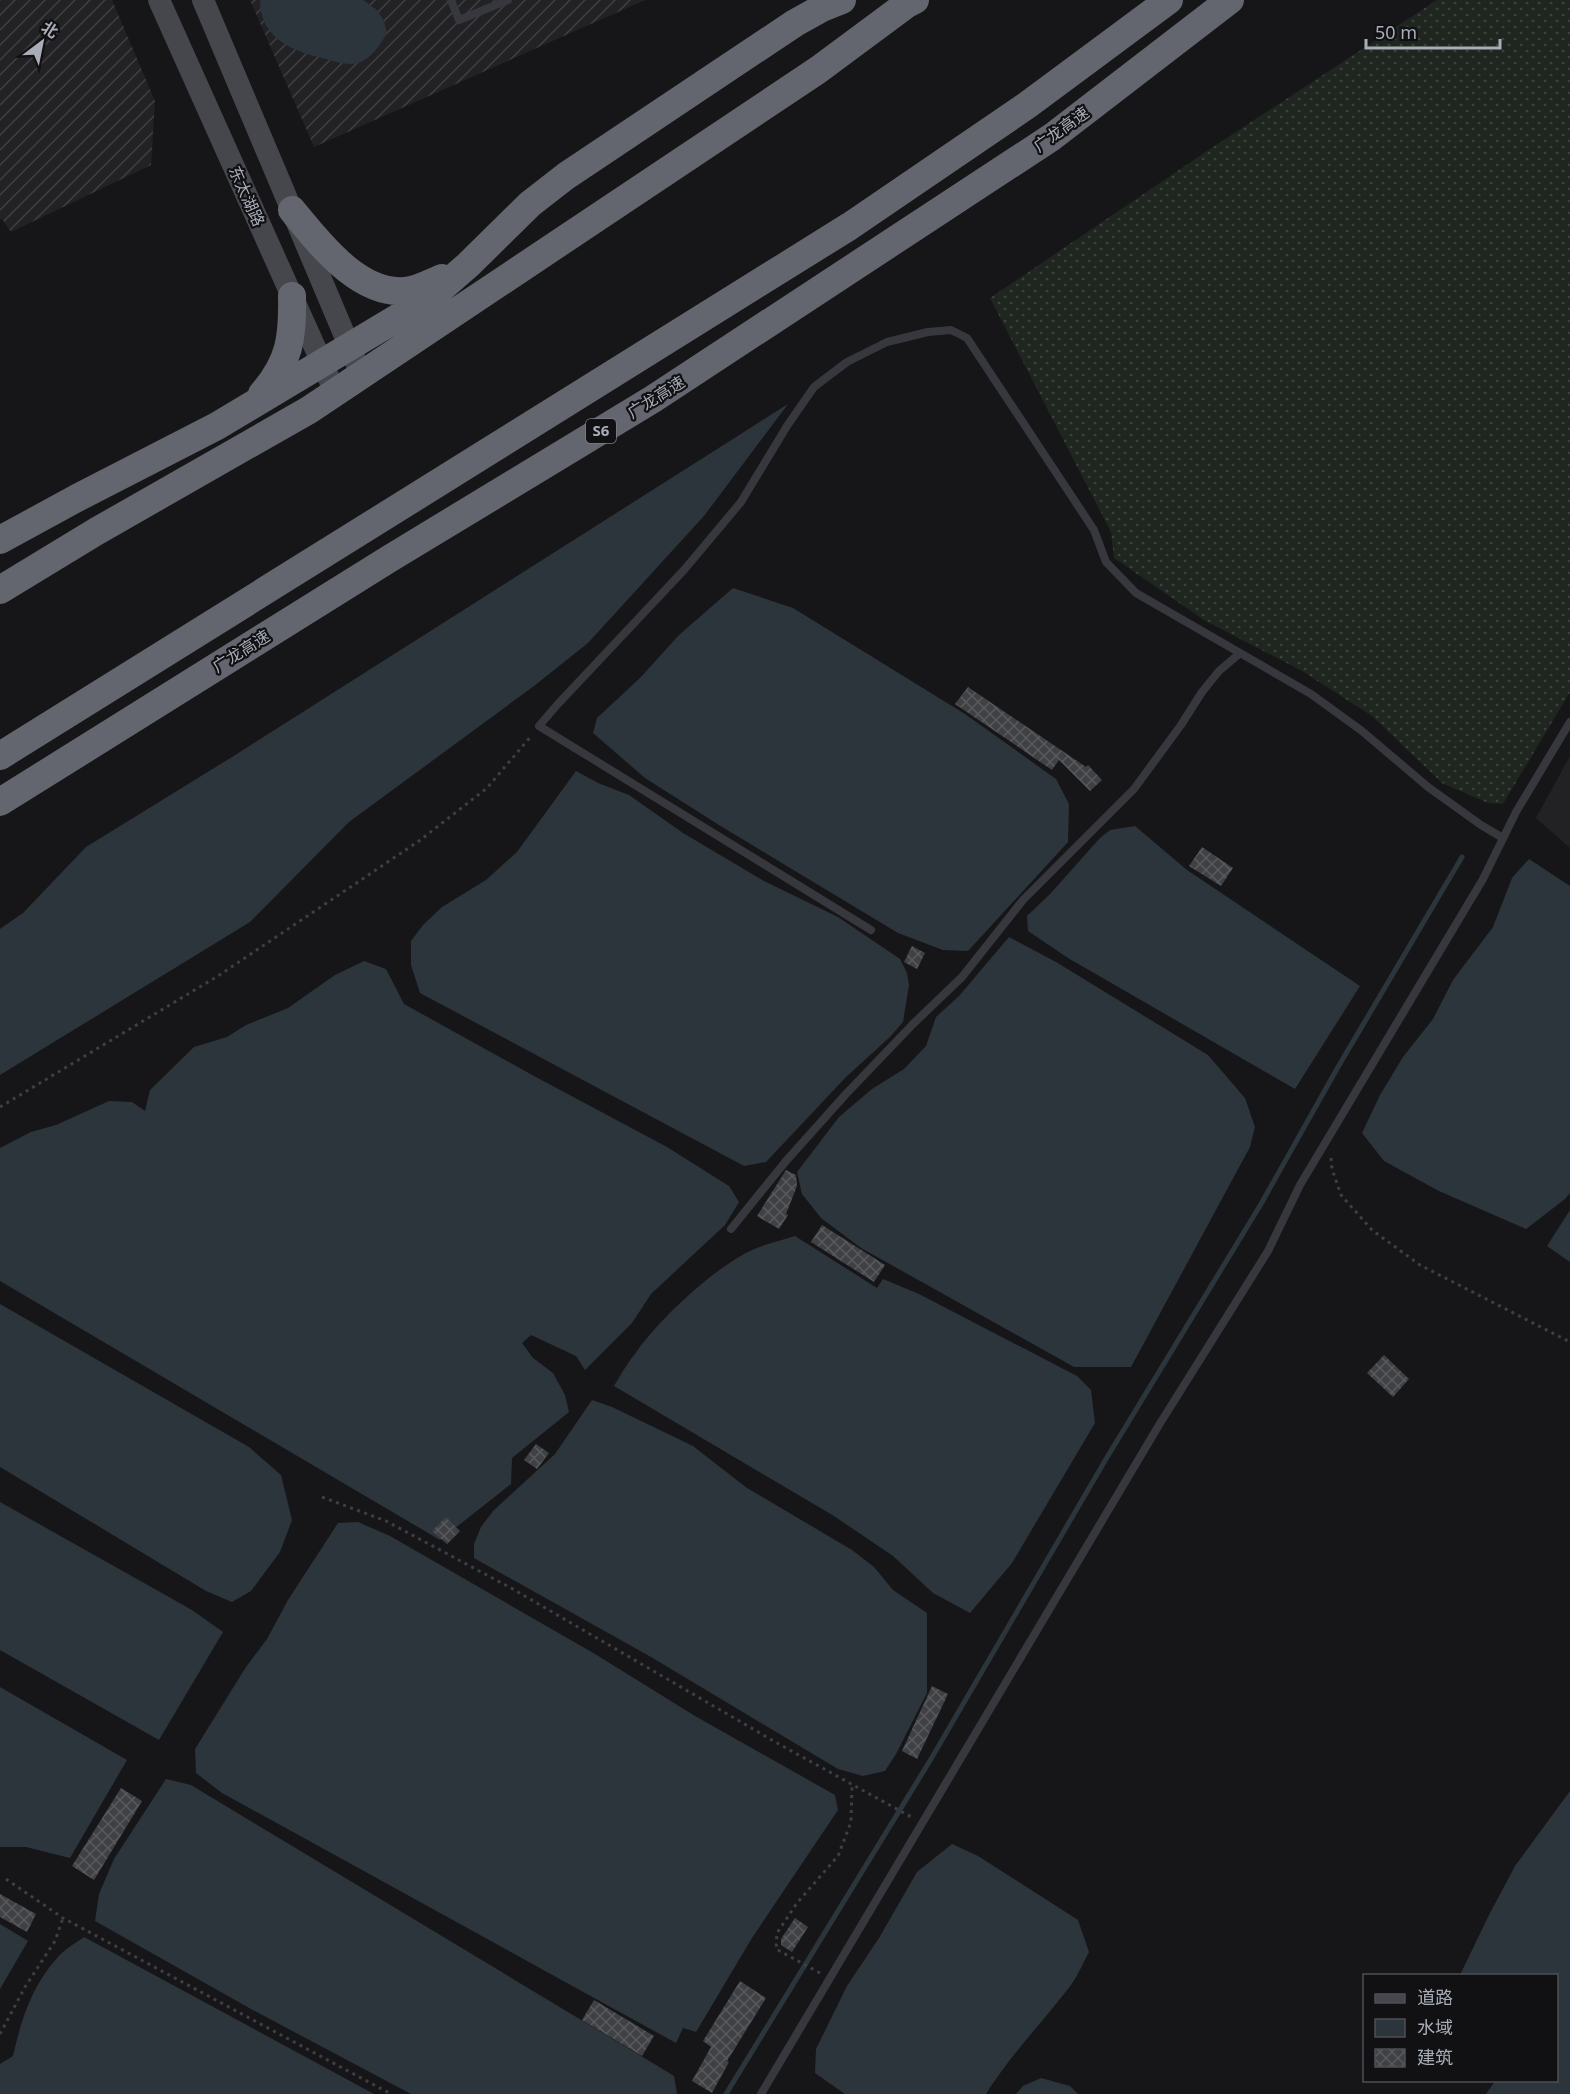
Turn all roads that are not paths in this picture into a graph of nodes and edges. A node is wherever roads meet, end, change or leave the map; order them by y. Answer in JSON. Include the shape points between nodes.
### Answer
{"nodes":[{"id":1,"x":159,"y":0,"type":"edge"},
{"id":2,"x":203,"y":0,"type":"edge"},
{"id":3,"x":451,"y":0,"type":"edge"},
{"id":4,"x":508,"y":0,"type":"edge"},
{"id":5,"x":842,"y":0,"type":"edge"},
{"id":6,"x":915,"y":0,"type":"edge"},
{"id":7,"x":1230,"y":0,"type":"edge"},
{"id":8,"x":1162,"y":6,"type":"edge"},
{"id":9,"x":260,"y":136,"type":"junction"},
{"id":10,"x":227,"y":152,"type":"junction"},
{"id":11,"x":292,"y":210,"type":"junction"},
{"id":12,"x":468,"y":265,"type":"junction"},
{"id":13,"x":292,"y":296,"type":"junction"},
{"id":14,"x":350,"y":348,"type":"junction"},
{"id":15,"x":322,"y":364,"type":"junction"},
{"id":16,"x":361,"y":375,"type":"junction"},
{"id":17,"x":335,"y":392,"type":"junction"},
{"id":18,"x":253,"y":405,"type":"junction"},
{"id":19,"x":0,"y":540,"type":"edge"},
{"id":20,"x":0,"y":590,"type":"edge"},
{"id":21,"x":1239,"y":654,"type":"junction"},
{"id":22,"x":1570,"y":723,"type":"edge"},
{"id":23,"x":0,"y":756,"type":"edge"},
{"id":24,"x":0,"y":802,"type":"edge"},
{"id":25,"x":1503,"y":838,"type":"junction"},
{"id":26,"x":871,"y":930,"type":"dead end"},
{"id":27,"x":731,"y":1229,"type":"dead end"},
{"id":28,"x":761,"y":2094,"type":"edge"}],
"edges":[{"from":1,"to":10,"type":"main road","name":"东太湖路"},
{"from":2,"to":9,"type":"main road"},
{"from":3,"to":4,"type":"lane","via":[[459,20]]},
{"from":5,"to":12,"type":"highway","via":[[795,23],[566,176],[530,204]]},
{"from":6,"to":16,"type":"highway","via":[[818,70]]},
{"from":7,"to":24,"type":"highway","name":"广龙高速","number":"S6","via":[[1052,137],[653,399]]},
{"from":8,"to":23,"type":"highway","number":"S6","via":[[1026,106],[830,238]]},
{"from":9,"to":10,"type":"main road","via":[[261,156],[254,162],[238,162]]},
{"from":9,"to":11,"type":"main road"},
{"from":10,"to":13,"type":"main road","name":"东太湖路"},
{"from":11,"to":12,"type":"highway","via":[[353,275],[381,289],[411,291]]},
{"from":11,"to":14,"type":"main road"},
{"from":12,"to":14,"type":"highway","via":[[429,299]]},
{"from":13,"to":15,"type":"main road","name":"东太湖路"},
{"from":13,"to":18,"type":"highway","via":[[293,327],[283,365]]},
{"from":14,"to":15,"type":"highway"},
{"from":14,"to":16,"type":"main road"},
{"from":15,"to":17,"type":"main road","name":"东太湖路"},
{"from":15,"to":18,"type":"highway"},
{"from":16,"to":17,"type":"highway"},
{"from":17,"to":20,"type":"highway"},
{"from":18,"to":19,"type":"highway"},
{"from":21,"to":25,"type":"lane","via":[[1311,694],[1428,787]]},
{"from":21,"to":26,"type":"lane","via":[[1136,593],[1106,562],[1083,512],[967,338],[951,330],[886,342],[848,362],[814,387],[741,502],[684,570],[539,726]]},
{"from":21,"to":27,"type":"lane","via":[[1202,692],[1134,789],[1023,900],[962,977],[846,1094]]},
{"from":22,"to":25,"type":"lane"},
{"from":25,"to":28,"type":"lane","via":[[1478,889],[1300,1185],[1268,1251],[1159,1425]]}]}
